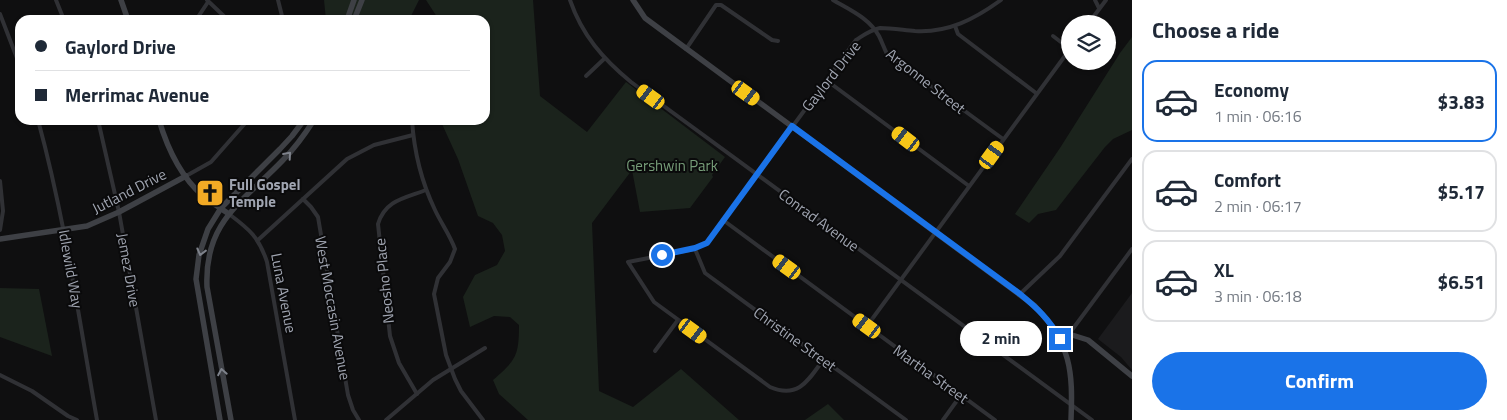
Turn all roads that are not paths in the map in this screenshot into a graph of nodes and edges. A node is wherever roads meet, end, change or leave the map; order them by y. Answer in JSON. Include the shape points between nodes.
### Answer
{"nodes":[{"id":1,"x":56,"y":0,"type":"edge"},
{"id":2,"x":121,"y":0,"type":"edge"},
{"id":3,"x":278,"y":0,"type":"edge"},
{"id":4,"x":354,"y":0,"type":"edge"},
{"id":5,"x":362,"y":0,"type":"edge"},
{"id":6,"x":570,"y":0,"type":"edge"},
{"id":7,"x":633,"y":0,"type":"edge"},
{"id":8,"x":833,"y":0,"type":"edge"},
{"id":9,"x":1001,"y":0,"type":"edge"},
{"id":10,"x":1095,"y":0,"type":"edge"},
{"id":11,"x":1106,"y":0,"type":"edge"},
{"id":12,"x":208,"y":1,"type":"edge"},
{"id":13,"x":1099,"y":8,"type":"junction"},
{"id":14,"x":62,"y":15,"type":"edge"},
{"id":15,"x":126,"y":15,"type":"edge"},
{"id":16,"x":199,"y":15,"type":"edge"},
{"id":17,"x":223,"y":15,"type":"edge"},
{"id":18,"x":282,"y":15,"type":"edge"},
{"id":19,"x":349,"y":15,"type":"edge"},
{"id":20,"x":356,"y":15,"type":"edge"},
{"id":21,"x":1094,"y":15,"type":"edge"},
{"id":22,"x":1,"y":17,"type":"edge"},
{"id":23,"x":955,"y":26,"type":"junction"},
{"id":24,"x":873,"y":29,"type":"junction"},
{"id":25,"x":1053,"y":36,"type":"dead end"},
{"id":26,"x":778,"y":41,"type":"dead end"},
{"id":27,"x":1061,"y":42,"type":"edge"},
{"id":28,"x":686,"y":49,"type":"junction"},
{"id":29,"x":15,"y":53,"type":"edge"},
{"id":30,"x":604,"y":59,"type":"junction"},
{"id":31,"x":1061,"y":61,"type":"edge"},
{"id":32,"x":586,"y":76,"type":"dead end"},
{"id":33,"x":826,"y":80,"type":"junction"},
{"id":34,"x":1036,"y":93,"type":"junction"},
{"id":35,"x":39,"y":125,"type":"edge"},
{"id":36,"x":99,"y":125,"type":"edge"},
{"id":37,"x":160,"y":125,"type":"edge"},
{"id":38,"x":243,"y":125,"type":"edge"},
{"id":39,"x":300,"y":125,"type":"edge"},
{"id":40,"x":310,"y":125,"type":"edge"},
{"id":41,"x":412,"y":125,"type":"edge"},
{"id":42,"x":792,"y":126,"type":"junction"},
{"id":43,"x":413,"y":135,"type":"junction"},
{"id":44,"x":1003,"y":140,"type":"junction"},
{"id":45,"x":1132,"y":159,"type":"edge"},
{"id":46,"x":757,"y":174,"type":"junction"},
{"id":47,"x":186,"y":176,"type":"junction"},
{"id":48,"x":0,"y":181,"type":"edge"},
{"id":49,"x":969,"y":186,"type":"junction"},
{"id":50,"x":426,"y":190,"type":"junction"},
{"id":51,"x":303,"y":199,"type":"junction"},
{"id":52,"x":220,"y":208,"type":"junction"},
{"id":53,"x":119,"y":212,"type":"junction"},
{"id":54,"x":228,"y":214,"type":"junction"},
{"id":55,"x":723,"y":220,"type":"junction"},
{"id":56,"x":0,"y":230,"type":"edge"},
{"id":57,"x":64,"y":230,"type":"junction"},
{"id":58,"x":936,"y":232,"type":"junction"},
{"id":59,"x":0,"y":239,"type":"edge"},
{"id":60,"x":258,"y":240,"type":"junction"},
{"id":61,"x":695,"y":248,"type":"junction"},
{"id":62,"x":1132,"y":248,"type":"edge"},
{"id":63,"x":901,"y":280,"type":"junction"},
{"id":64,"x":1020,"y":294,"type":"junction"},
{"id":65,"x":678,"y":320,"type":"junction"},
{"id":66,"x":867,"y":326,"type":"junction"},
{"id":67,"x":1069,"y":334,"type":"junction"},
{"id":68,"x":1060,"y":339,"type":"junction"},
{"id":69,"x":485,"y":348,"type":"dead end"},
{"id":70,"x":655,"y":351,"type":"dead end"},
{"id":71,"x":823,"y":360,"type":"junction"},
{"id":72,"x":451,"y":368,"type":"junction"},
{"id":73,"x":0,"y":375,"type":"edge"},
{"id":74,"x":1132,"y":376,"type":"edge"},
{"id":75,"x":417,"y":394,"type":"junction"},
{"id":76,"x":961,"y":395,"type":"junction"},
{"id":77,"x":1071,"y":405,"type":"junction"},
{"id":78,"x":481,"y":418,"type":"edge"},
{"id":79,"x":77,"y":420,"type":"edge"},
{"id":80,"x":97,"y":420,"type":"edge"},
{"id":81,"x":156,"y":420,"type":"edge"},
{"id":82,"x":220,"y":420,"type":"edge"},
{"id":83,"x":231,"y":420,"type":"edge"},
{"id":84,"x":295,"y":420,"type":"edge"},
{"id":85,"x":358,"y":420,"type":"edge"},
{"id":86,"x":386,"y":420,"type":"edge"},
{"id":87,"x":476,"y":420,"type":"edge"},
{"id":88,"x":906,"y":420,"type":"edge"},
{"id":89,"x":943,"y":420,"type":"edge"},
{"id":90,"x":995,"y":420,"type":"edge"},
{"id":91,"x":1071,"y":420,"type":"edge"},
{"id":92,"x":1092,"y":420,"type":"edge"}],
"edges":[{"from":1,"to":14,"type":"street"},
{"from":2,"to":15,"type":"street"},
{"from":3,"to":18,"type":"street"},
{"from":4,"to":19,"type":"street"},
{"from":5,"to":20,"type":"street"},
{"from":6,"to":30,"type":"street","name":"Conrad Avenue","via":[[588,38]]},
{"from":7,"to":28,"type":"street","via":[[644,18]]},
{"from":8,"to":24,"type":"street","name":"Argonne Street","via":[[860,15]]},
{"from":9,"to":23,"type":"street","name":"Gaylord Drive","via":[[982,14]]},
{"from":10,"to":13,"type":"street"},
{"from":11,"to":13,"type":"street"},
{"from":12,"to":16,"type":"street"},
{"from":12,"to":17,"type":"street"},
{"from":13,"to":21,"type":"street"},
{"from":22,"to":29,"type":"street"},
{"from":23,"to":24,"type":"street","name":"Gaylord Drive","via":[[932,31]]},
{"from":23,"to":34,"type":"street","via":[[958,34]]},
{"from":24,"to":33,"type":"street","name":"Gaylord Drive","via":[[856,40]]},
{"from":24,"to":44,"type":"street","name":"Argonne Street","via":[[887,54]]},
{"from":25,"to":27,"type":"street"},
{"from":26,"to":28,"type":"street","via":[[721,4],[716,5]]},
{"from":28,"to":42,"type":"street"},
{"from":30,"to":32,"type":"street"},
{"from":30,"to":46,"type":"street","name":"Conrad Avenue"},
{"from":31,"to":34,"type":"street"},
{"from":33,"to":42,"type":"street","name":"Gaylord Drive"},
{"from":33,"to":49,"type":"street"},
{"from":34,"to":44,"type":"street"},
{"from":35,"to":57,"type":"street","name":"Idlewild Way"},
{"from":36,"to":53,"type":"street","name":"Jemez Drive"},
{"from":37,"to":47,"type":"street","name":"Luna Avenue","via":[[173,156]]},
{"from":38,"to":47,"type":"street","name":"Jutland Drive","via":[[211,162]]},
{"from":39,"to":52,"type":"street"},
{"from":54,"to":40,"type":"street","one_way":true,"via":[[284,160]]},
{"from":41,"to":43,"type":"street"},
{"from":42,"to":46,"type":"street","name":"Gaylord Drive"},
{"from":42,"to":58,"type":"street"},
{"from":43,"to":50,"type":"street"},
{"from":43,"to":51,"type":"street","via":[[356,153]]},
{"from":44,"to":49,"type":"street"},
{"from":45,"to":64,"type":"street","via":[[1060,256]]},
{"from":46,"to":55,"type":"street","name":"Gaylord Drive"},
{"from":46,"to":63,"type":"street","name":"Conrad Avenue"},
{"from":47,"to":52,"type":"street","name":"Luna Avenue","via":[[202,195]]},
{"from":47,"to":53,"type":"street","name":"Jutland Drive"},
{"from":48,"to":56,"type":"street","via":[[3,211]]},
{"from":49,"to":58,"type":"street"},
{"from":50,"to":72,"type":"street","via":[[455,249],[438,278],[434,294]]},
{"from":50,"to":75,"type":"street","name":"Neosho Place","via":[[389,205],[378,224],[390,336],[399,363]]},
{"from":51,"to":60,"type":"street"},
{"from":51,"to":85,"type":"street","name":"West Moccasin Avenue","via":[[318,217],[348,395]]},
{"from":52,"to":54,"type":"street","name":"Luna Avenue"},
{"from":52,"to":82,"type":"street","one_way":true,"via":[[199,255],[196,279]]},
{"from":53,"to":57,"type":"street","name":"Jutland Drive","via":[[87,226]]},
{"from":53,"to":81,"type":"street","name":"Jemez Drive"},
{"from":54,"to":60,"type":"street","name":"Luna Avenue"},
{"from":83,"to":54,"type":"street","one_way":true,"via":[[206,269],[213,240]]},
{"from":55,"to":61,"type":"street","name":"Gaylord Drive","via":[[707,243]]},
{"from":55,"to":66,"type":"street","name":"Martha Street"},
{"from":57,"to":59,"type":"street","name":"Jutland Drive"},
{"from":57,"to":80,"type":"street","name":"Idlewild Way"},
{"from":58,"to":63,"type":"street"},
{"from":58,"to":64,"type":"street"},
{"from":60,"to":84,"type":"street","name":"Luna Avenue","via":[[267,262]]},
{"from":61,"to":65,"type":"street","name":"Gaylord Drive","via":[[628,262],[654,302]]},
{"from":61,"to":71,"type":"street","name":"Christine Street","via":[[705,273]]},
{"from":62,"to":67,"type":"street"},
{"from":63,"to":66,"type":"street"},
{"from":63,"to":77,"type":"street","name":"Conrad Avenue"},
{"from":64,"to":68,"type":"street","via":[[1051,323]]},
{"from":65,"to":70,"type":"street"},
{"from":65,"to":71,"type":"street","via":[[779,391],[802,387]]},
{"from":66,"to":76,"type":"street","name":"Martha Street"},
{"from":67,"to":68,"type":"street"},
{"from":67,"to":74,"type":"street","via":[[1088,340]]},
{"from":68,"to":77,"type":"street","via":[[1071,374]]},
{"from":69,"to":72,"type":"street"},
{"from":71,"to":88,"type":"street","name":"Christine Street"},
{"from":72,"to":75,"type":"street"},
{"from":72,"to":78,"type":"street","via":[[461,391]]},
{"from":73,"to":79,"type":"street"},
{"from":75,"to":86,"type":"street"},
{"from":76,"to":89,"type":"street"},
{"from":76,"to":90,"type":"street","name":"Martha Street"},
{"from":77,"to":91,"type":"street"},
{"from":77,"to":92,"type":"street","name":"Conrad Avenue"},
{"from":78,"to":87,"type":"street"}]}
